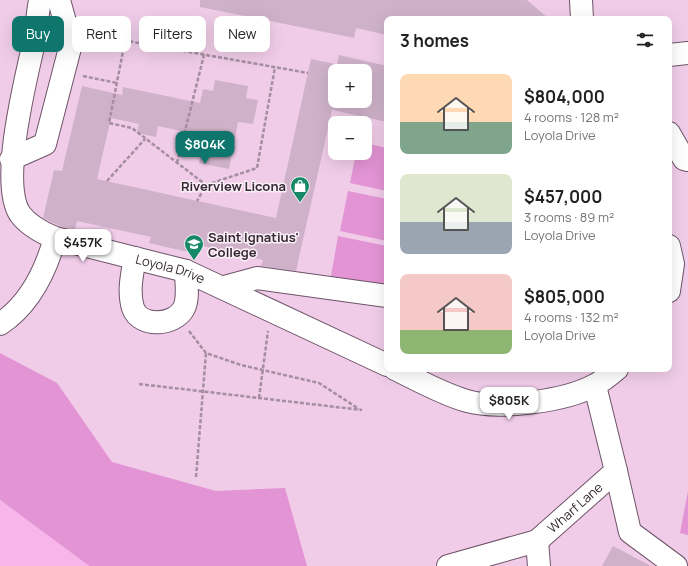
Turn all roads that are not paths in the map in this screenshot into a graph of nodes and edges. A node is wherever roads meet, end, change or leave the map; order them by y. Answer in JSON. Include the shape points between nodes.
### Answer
{"nodes":[{"id":1,"x":40,"y":0,"type":"edge"},
{"id":2,"x":59,"y":0,"type":"edge"},
{"id":3,"x":581,"y":0,"type":"edge"},
{"id":4,"x":582,"y":16,"type":"edge"},
{"id":5,"x":688,"y":53,"type":"edge"},
{"id":6,"x":672,"y":54,"type":"edge"},
{"id":7,"x":672,"y":138,"type":"edge"},
{"id":8,"x":11,"y":159,"type":"junction"},
{"id":9,"x":688,"y":160,"type":"edge"},
{"id":10,"x":55,"y":238,"type":"junction"},
{"id":11,"x":135,"y":258,"type":"junction"},
{"id":12,"x":186,"y":271,"type":"junction"},
{"id":13,"x":224,"y":288,"type":"junction"},
{"id":14,"x":384,"y":296,"type":"edge"},
{"id":15,"x":0,"y":324,"type":"edge"},
{"id":16,"x":384,"y":364,"type":"edge"},
{"id":17,"x":402,"y":372,"type":"edge"},
{"id":18,"x":613,"y":372,"type":"edge"},
{"id":19,"x":595,"y":386,"type":"junction"},
{"id":20,"x":616,"y":471,"type":"junction"},
{"id":21,"x":537,"y":541,"type":"junction"},
{"id":22,"x":448,"y":566,"type":"edge"},
{"id":23,"x":539,"y":566,"type":"edge"},
{"id":24,"x":676,"y":566,"type":"edge"}],
"edges":[{"from":1,"to":8,"type":"street","name":"Loyola Drive","via":[[32,50],[14,123]]},
{"from":2,"to":8,"type":"street","via":[[71,44],[45,144]]},
{"from":3,"to":4,"type":"street"},
{"from":5,"to":6,"type":"street"},
{"from":7,"to":9,"type":"street","via":[[684,159]]},
{"from":8,"to":10,"type":"street","name":"Loyola Drive","via":[[13,200],[20,214],[44,234]]},
{"from":10,"to":11,"type":"street","name":"Loyola Drive"},
{"from":10,"to":15,"type":"street","via":[[39,279],[24,302]]},
{"from":11,"to":12,"type":"street","name":"Loyola Drive"},
{"from":11,"to":12,"type":"street","via":[[131,285],[133,308],[138,317],[162,323],[178,317],[186,302]]},
{"from":12,"to":13,"type":"street","name":"Loyola Drive"},
{"from":13,"to":14,"type":"street","via":[[257,278]]},
{"from":13,"to":16,"type":"street","name":"Loyola Drive"},
{"from":17,"to":19,"type":"street","via":[[466,401],[494,405],[533,402]]},
{"from":18,"to":19,"type":"street"},
{"from":19,"to":20,"type":"street"},
{"from":20,"to":21,"type":"street","name":"Wharf Lane"},
{"from":20,"to":24,"type":"street","via":[[630,532]]},
{"from":21,"to":22,"type":"street","name":"Wharf Lane"},
{"from":21,"to":23,"type":"street"}]}
